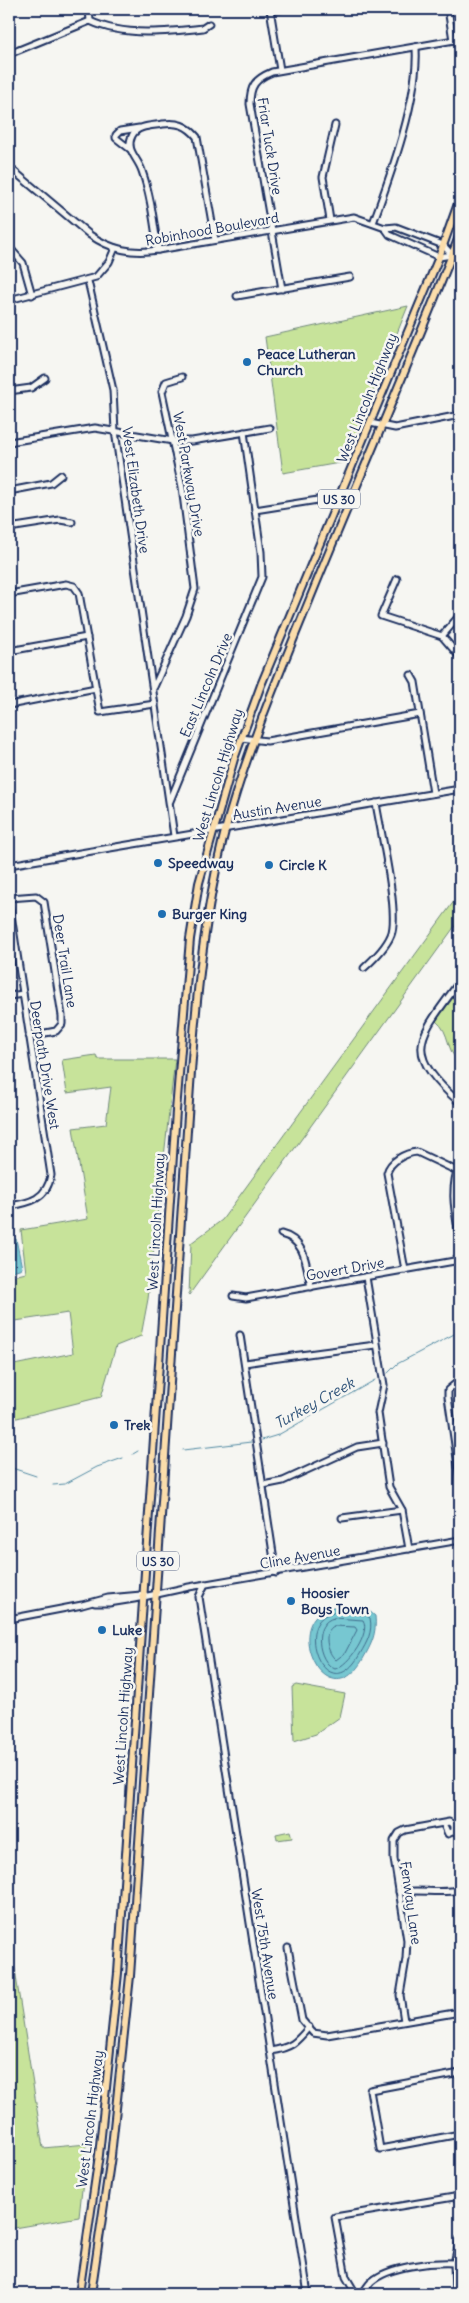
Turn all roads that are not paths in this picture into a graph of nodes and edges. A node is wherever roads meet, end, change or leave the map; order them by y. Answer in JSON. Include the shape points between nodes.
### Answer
{"nodes":[{"id":1,"x":89,"y":9,"type":"edge"},
{"id":2,"x":282,"y":9,"type":"edge"},
{"id":3,"x":448,"y":9,"type":"edge"},
{"id":4,"x":270,"y":10,"type":"edge"},
{"id":5,"x":90,"y":21,"type":"junction"},
{"id":6,"x":209,"y":24,"type":"dead end"},
{"id":7,"x":460,"y":39,"type":"edge"},
{"id":8,"x":453,"y":40,"type":"junction"},
{"id":9,"x":416,"y":47,"type":"junction"},
{"id":10,"x":9,"y":54,"type":"edge"},
{"id":11,"x":280,"y":70,"type":"junction"},
{"id":12,"x":335,"y":125,"type":"dead end"},
{"id":13,"x":142,"y":127,"type":"junction"},
{"id":14,"x":130,"y":150,"type":"junction"},
{"id":15,"x":9,"y":168,"type":"edge"},
{"id":16,"x":460,"y":198,"type":"edge"},
{"id":17,"x":330,"y":220,"type":"junction"},
{"id":18,"x":373,"y":223,"type":"junction"},
{"id":19,"x":385,"y":228,"type":"junction"},
{"id":20,"x":272,"y":230,"type":"junction"},
{"id":21,"x":460,"y":234,"type":"edge"},
{"id":22,"x":215,"y":240,"type":"junction"},
{"id":23,"x":443,"y":245,"type":"junction"},
{"id":24,"x":9,"y":247,"type":"edge"},
{"id":25,"x":115,"y":248,"type":"junction"},
{"id":26,"x":158,"y":250,"type":"junction"},
{"id":27,"x":452,"y":255,"type":"junction"},
{"id":28,"x":439,"y":257,"type":"junction"},
{"id":29,"x":350,"y":277,"type":"dead end"},
{"id":30,"x":88,"y":281,"type":"junction"},
{"id":31,"x":282,"y":289,"type":"junction"},
{"id":32,"x":32,"y":295,"type":"junction"},
{"id":33,"x":237,"y":296,"type":"dead end"},
{"id":34,"x":9,"y":300,"type":"edge"},
{"id":35,"x":182,"y":377,"type":"dead end"},
{"id":36,"x":45,"y":378,"type":"dead end"},
{"id":37,"x":9,"y":392,"type":"edge"},
{"id":38,"x":460,"y":415,"type":"edge"},
{"id":39,"x":370,"y":423,"type":"junction"},
{"id":40,"x":383,"y":427,"type":"junction"},
{"id":41,"x":270,"y":428,"type":"dead end"},
{"id":42,"x":115,"y":430,"type":"junction"},
{"id":43,"x":244,"y":432,"type":"junction"},
{"id":44,"x":173,"y":441,"type":"junction"},
{"id":45,"x":9,"y":442,"type":"edge"},
{"id":46,"x":61,"y":475,"type":"dead end"},
{"id":47,"x":9,"y":491,"type":"edge"},
{"id":48,"x":338,"y":502,"type":"junction"},
{"id":49,"x":349,"y":504,"type":"junction"},
{"id":50,"x":255,"y":510,"type":"junction"},
{"id":51,"x":72,"y":522,"type":"dead end"},
{"id":52,"x":9,"y":528,"type":"edge"},
{"id":53,"x":397,"y":579,"type":"dead end"},
{"id":54,"x":9,"y":594,"type":"edge"},
{"id":55,"x":460,"y":615,"type":"edge"},
{"id":56,"x":442,"y":636,"type":"junction"},
{"id":57,"x":87,"y":637,"type":"junction"},
{"id":58,"x":9,"y":651,"type":"edge"},
{"id":59,"x":460,"y":657,"type":"edge"},
{"id":60,"x":411,"y":675,"type":"dead end"},
{"id":61,"x":96,"y":688,"type":"junction"},
{"id":62,"x":153,"y":688,"type":"junction"},
{"id":63,"x":155,"y":704,"type":"junction"},
{"id":64,"x":9,"y":705,"type":"edge"},
{"id":65,"x":420,"y":714,"type":"junction"},
{"id":66,"x":241,"y":738,"type":"junction"},
{"id":67,"x":254,"y":740,"type":"junction"},
{"id":68,"x":460,"y":789,"type":"edge"},
{"id":69,"x":433,"y":793,"type":"junction"},
{"id":70,"x":170,"y":801,"type":"junction"},
{"id":71,"x":376,"y":803,"type":"junction"},
{"id":72,"x":226,"y":828,"type":"junction"},
{"id":73,"x":214,"y":829,"type":"junction"},
{"id":74,"x":174,"y":836,"type":"junction"},
{"id":75,"x":9,"y":865,"type":"edge"},
{"id":76,"x":9,"y":898,"type":"edge"},
{"id":77,"x":9,"y":902,"type":"edge"},
{"id":78,"x":364,"y":968,"type":"dead end"},
{"id":79,"x":460,"y":981,"type":"edge"},
{"id":80,"x":23,"y":994,"type":"junction"},
{"id":81,"x":9,"y":996,"type":"edge"},
{"id":82,"x":29,"y":1036,"type":"junction"},
{"id":83,"x":460,"y":1103,"type":"edge"},
{"id":84,"x":460,"y":1161,"type":"edge"},
{"id":85,"x":457,"y":1171,"type":"junction"},
{"id":86,"x":9,"y":1206,"type":"edge"},
{"id":87,"x":281,"y":1234,"type":"dead end"},
{"id":88,"x":460,"y":1240,"type":"edge"},
{"id":89,"x":460,"y":1260,"type":"edge"},
{"id":90,"x":404,"y":1270,"type":"junction"},
{"id":91,"x":366,"y":1277,"type":"junction"},
{"id":92,"x":310,"y":1287,"type":"junction"},
{"id":93,"x":233,"y":1296,"type":"dead end"},
{"id":94,"x":240,"y":1335,"type":"dead end"},
{"id":95,"x":376,"y":1345,"type":"junction"},
{"id":96,"x":244,"y":1363,"type":"junction"},
{"id":97,"x":460,"y":1380,"type":"edge"},
{"id":98,"x":382,"y":1443,"type":"junction"},
{"id":99,"x":460,"y":1479,"type":"edge"},
{"id":100,"x":263,"y":1485,"type":"junction"},
{"id":101,"x":402,"y":1510,"type":"junction"},
{"id":102,"x":342,"y":1518,"type":"dead end"},
{"id":103,"x":460,"y":1540,"type":"edge"},
{"id":104,"x":409,"y":1549,"type":"junction"},
{"id":105,"x":276,"y":1572,"type":"junction"},
{"id":106,"x":205,"y":1584,"type":"junction"},
{"id":107,"x":189,"y":1587,"type":"junction"},
{"id":108,"x":156,"y":1593,"type":"junction"},
{"id":109,"x":144,"y":1595,"type":"junction"},
{"id":110,"x":199,"y":1597,"type":"junction"},
{"id":111,"x":9,"y":1619,"type":"edge"},
{"id":112,"x":443,"y":1823,"type":"dead end"},
{"id":113,"x":460,"y":1890,"type":"edge"},
{"id":114,"x":399,"y":1892,"type":"junction"},
{"id":115,"x":288,"y":1948,"type":"dead end"},
{"id":116,"x":460,"y":2012,"type":"edge"},
{"id":117,"x":404,"y":2021,"type":"junction"},
{"id":118,"x":309,"y":2027,"type":"junction"},
{"id":119,"x":270,"y":2051,"type":"junction"},
{"id":120,"x":460,"y":2073,"type":"edge"},
{"id":121,"x":460,"y":2134,"type":"edge"},
{"id":122,"x":460,"y":2196,"type":"edge"},
{"id":123,"x":460,"y":2238,"type":"edge"},
{"id":124,"x":454,"y":2263,"type":"junction"},
{"id":125,"x":79,"y":2294,"type":"edge"},
{"id":126,"x":92,"y":2294,"type":"edge"},
{"id":127,"x":308,"y":2294,"type":"edge"},
{"id":128,"x":356,"y":2294,"type":"edge"},
{"id":129,"x":362,"y":2294,"type":"edge"},
{"id":130,"x":455,"y":2294,"type":"edge"}],
"edges":[{"from":1,"to":5,"type":"street"},
{"from":2,"to":4,"type":"street"},
{"from":3,"to":8,"type":"street"},
{"from":4,"to":11,"type":"street"},
{"from":5,"to":6,"type":"street","via":[[138,32],[162,33],[203,28]]},
{"from":5,"to":10,"type":"street"},
{"from":7,"to":8,"type":"street"},
{"from":8,"to":9,"type":"street"},
{"from":9,"to":11,"type":"street"},
{"from":9,"to":18,"type":"street","via":[[417,63],[409,104],[388,185]]},
{"from":11,"to":20,"type":"street","name":"Friar Tuck Drive","via":[[259,78],[250,90]]},
{"from":12,"to":17,"type":"street","via":[[323,177]]},
{"from":13,"to":14,"type":"street","via":[[131,137]]},
{"from":13,"to":14,"type":"street","via":[[120,131],[116,135],[120,143]]},
{"from":13,"to":22,"type":"street","via":[[180,124],[196,137]]},
{"from":14,"to":26,"type":"street","via":[[141,167],[147,186]]},
{"from":15,"to":25,"type":"street","name":"Robinhood Boulevard","via":[[90,235]]},
{"from":16,"to":23,"type":"main road","name":"West Lincoln Highway","number":"US 30"},
{"from":17,"to":18,"type":"street","name":"Robinhood Boulevard","via":[[354,217]]},
{"from":17,"to":20,"type":"street","name":"Robinhood Boulevard"},
{"from":18,"to":19,"type":"street","name":"Robinhood Boulevard"},
{"from":19,"to":23,"type":"street","name":"Robinhood Boulevard","via":[[396,227]]},
{"from":19,"to":28,"type":"street","name":"Robinhood Boulevard","via":[[390,235]]},
{"from":20,"to":22,"type":"street","name":"Robinhood Boulevard"},
{"from":20,"to":31,"type":"street","name":"Friar Tuck Drive"},
{"from":21,"to":27,"type":"main road","name":"West Lincoln Highway","number":"US 30"},
{"from":22,"to":26,"type":"street","name":"Robinhood Boulevard"},
{"from":23,"to":27,"type":"street","name":"Robinhood Boulevard"},
{"from":23,"to":28,"type":"main road","name":"West Lincoln Highway","number":"US 30"},
{"from":24,"to":32,"type":"street","via":[[23,263]]},
{"from":25,"to":26,"type":"street","name":"Robinhood Boulevard","via":[[130,252]]},
{"from":25,"to":30,"type":"street","via":[[103,272]]},
{"from":27,"to":28,"type":"street"},
{"from":27,"to":40,"type":"main road","name":"West Lincoln Highway","number":"US 30"},
{"from":28,"to":39,"type":"main road","name":"West Lincoln Highway","number":"US 30"},
{"from":29,"to":31,"type":"street"},
{"from":30,"to":32,"type":"street"},
{"from":30,"to":42,"type":"street","name":"West Elizabeth Drive","via":[[113,390]]},
{"from":31,"to":33,"type":"street"},
{"from":32,"to":34,"type":"street"},
{"from":35,"to":44,"type":"street","name":"West Parkway Drive","via":[[166,382],[162,392]]},
{"from":36,"to":37,"type":"street","via":[[31,388]]},
{"from":38,"to":40,"type":"street","via":[[395,428]]},
{"from":39,"to":40,"type":"street"},
{"from":39,"to":48,"type":"main road","name":"West Lincoln Highway","number":"US 30"},
{"from":40,"to":49,"type":"main road","name":"West Lincoln Highway","number":"US 30"},
{"from":41,"to":43,"type":"street"},
{"from":42,"to":44,"type":"street"},
{"from":42,"to":45,"type":"street","via":[[95,428]]},
{"from":42,"to":62,"type":"street","name":"West Elizabeth Drive"},
{"from":43,"to":44,"type":"street"},
{"from":43,"to":50,"type":"street"},
{"from":44,"to":62,"type":"street","name":"West Parkway Drive","via":[[195,589]]},
{"from":46,"to":47,"type":"street","via":[[51,483]]},
{"from":48,"to":49,"type":"street"},
{"from":48,"to":50,"type":"street","via":[[324,499]]},
{"from":48,"to":66,"type":"main road","name":"West Lincoln Highway","number":"US 30"},
{"from":49,"to":67,"type":"main road","name":"West Lincoln Highway","number":"US 30"},
{"from":50,"to":70,"type":"street","name":"East Lincoln Drive","via":[[262,577]]},
{"from":51,"to":52,"type":"street","via":[[60,520]]},
{"from":53,"to":56,"type":"street","via":[[381,616]]},
{"from":54,"to":57,"type":"street","via":[[66,584],[74,586],[79,593]]},
{"from":55,"to":56,"type":"street"},
{"from":56,"to":59,"type":"street"},
{"from":57,"to":58,"type":"street"},
{"from":57,"to":61,"type":"street"},
{"from":60,"to":65,"type":"street"},
{"from":61,"to":63,"type":"street","via":[[100,712]]},
{"from":61,"to":64,"type":"street"},
{"from":62,"to":63,"type":"street","name":"West Elizabeth Drive"},
{"from":63,"to":70,"type":"street","name":"West Elizabeth Drive"},
{"from":65,"to":67,"type":"street"},
{"from":65,"to":69,"type":"street"},
{"from":66,"to":67,"type":"street"},
{"from":66,"to":73,"type":"main road","name":"West Lincoln Highway","number":"US 30"},
{"from":67,"to":72,"type":"main road","name":"West Lincoln Highway","number":"US 30"},
{"from":68,"to":69,"type":"street","name":"Austin Avenue"},
{"from":69,"to":71,"type":"street","name":"Austin Avenue"},
{"from":70,"to":74,"type":"street","name":"West Elizabeth Drive"},
{"from":71,"to":72,"type":"street","name":"Austin Avenue"},
{"from":71,"to":78,"type":"street","via":[[395,915],[391,936]]},
{"from":72,"to":73,"type":"street","name":"Austin Avenue"},
{"from":72,"to":108,"type":"main road","name":"West Lincoln Highway","number":"US 30","via":[[212,892],[196,1000]]},
{"from":73,"to":74,"type":"street","name":"Austin Avenue"},
{"from":73,"to":109,"type":"main road","name":"West Lincoln Highway","number":"US 30","via":[[199,883],[190,939]]},
{"from":74,"to":75,"type":"street","name":"Austin Avenue"},
{"from":76,"to":82,"type":"street","name":"Deer Trail Lane","via":[[36,896],[44,902],[62,1016],[62,1024],[56,1031]]},
{"from":77,"to":80,"type":"street","name":"Deerpath Drive West"},
{"from":79,"to":83,"type":"street","via":[[428,1026],[421,1044],[431,1076]]},
{"from":80,"to":81,"type":"street"},
{"from":80,"to":82,"type":"street","name":"Deerpath Drive West"},
{"from":82,"to":86,"type":"street","name":"Deerpath Drive West","via":[[49,1184],[41,1196],[28,1203]]},
{"from":84,"to":85,"type":"street"},
{"from":85,"to":88,"type":"street","via":[[453,1196]]},
{"from":85,"to":90,"type":"street","via":[[417,1152],[389,1166],[387,1173]]},
{"from":87,"to":92,"type":"street","via":[[298,1242],[304,1253]]},
{"from":89,"to":90,"type":"street","name":"Govert Drive"},
{"from":90,"to":91,"type":"street","name":"Govert Drive"},
{"from":91,"to":92,"type":"street","name":"Govert Drive"},
{"from":91,"to":95,"type":"street"},
{"from":92,"to":93,"type":"street","name":"Govert Drive","via":[[246,1298]]},
{"from":94,"to":96,"type":"street"},
{"from":95,"to":96,"type":"street"},
{"from":95,"to":98,"type":"street","via":[[384,1385],[378,1413]]},
{"from":96,"to":100,"type":"street"},
{"from":97,"to":99,"type":"street","via":[[448,1390]]},
{"from":98,"to":100,"type":"street","via":[[345,1452],[296,1476]]},
{"from":98,"to":101,"type":"street","via":[[389,1487]]},
{"from":100,"to":105,"type":"street"},
{"from":101,"to":102,"type":"street"},
{"from":101,"to":104,"type":"street"},
{"from":103,"to":104,"type":"street","name":"Cline Avenue"},
{"from":104,"to":105,"type":"street","name":"Cline Avenue"},
{"from":105,"to":106,"type":"street","name":"Cline Avenue"},
{"from":106,"to":107,"type":"street","name":"Cline Avenue"},
{"from":106,"to":110,"type":"street"},
{"from":107,"to":108,"type":"street","name":"Cline Avenue"},
{"from":107,"to":110,"type":"street"},
{"from":108,"to":109,"type":"street","name":"Cline Avenue"},
{"from":108,"to":126,"type":"main road","name":"West Lincoln Highway","number":"US 30","via":[[130,1976]]},
{"from":109,"to":111,"type":"street","name":"Cline Avenue","via":[[125,1595]]},
{"from":109,"to":125,"type":"main road","name":"West Lincoln Highway","number":"US 30","via":[[118,1973],[100,2145]]},
{"from":110,"to":119,"type":"street","name":"West 75th Avenue"},
{"from":112,"to":114,"type":"street","name":"Fenway Lane","via":[[399,1833],[394,1841],[394,1858]]},
{"from":113,"to":114,"type":"street"},
{"from":114,"to":117,"type":"street","name":"Fenway Lane","via":[[407,1950],[400,1995]]},
{"from":115,"to":118,"type":"street","via":[[302,2020]]},
{"from":116,"to":117,"type":"street"},
{"from":117,"to":118,"type":"street","via":[[328,2035],[313,2032]]},
{"from":118,"to":119,"type":"street","via":[[286,2049]]},
{"from":119,"to":127,"type":"street","name":"West 75th Avenue"},
{"from":120,"to":121,"type":"street","via":[[370,2090],[380,2148]]},
{"from":122,"to":128,"type":"street","via":[[335,2217],[346,2277]]},
{"from":123,"to":124,"type":"street"},
{"from":124,"to":129,"type":"street","via":[[392,2271],[371,2282]]},
{"from":124,"to":130,"type":"street"}]}
